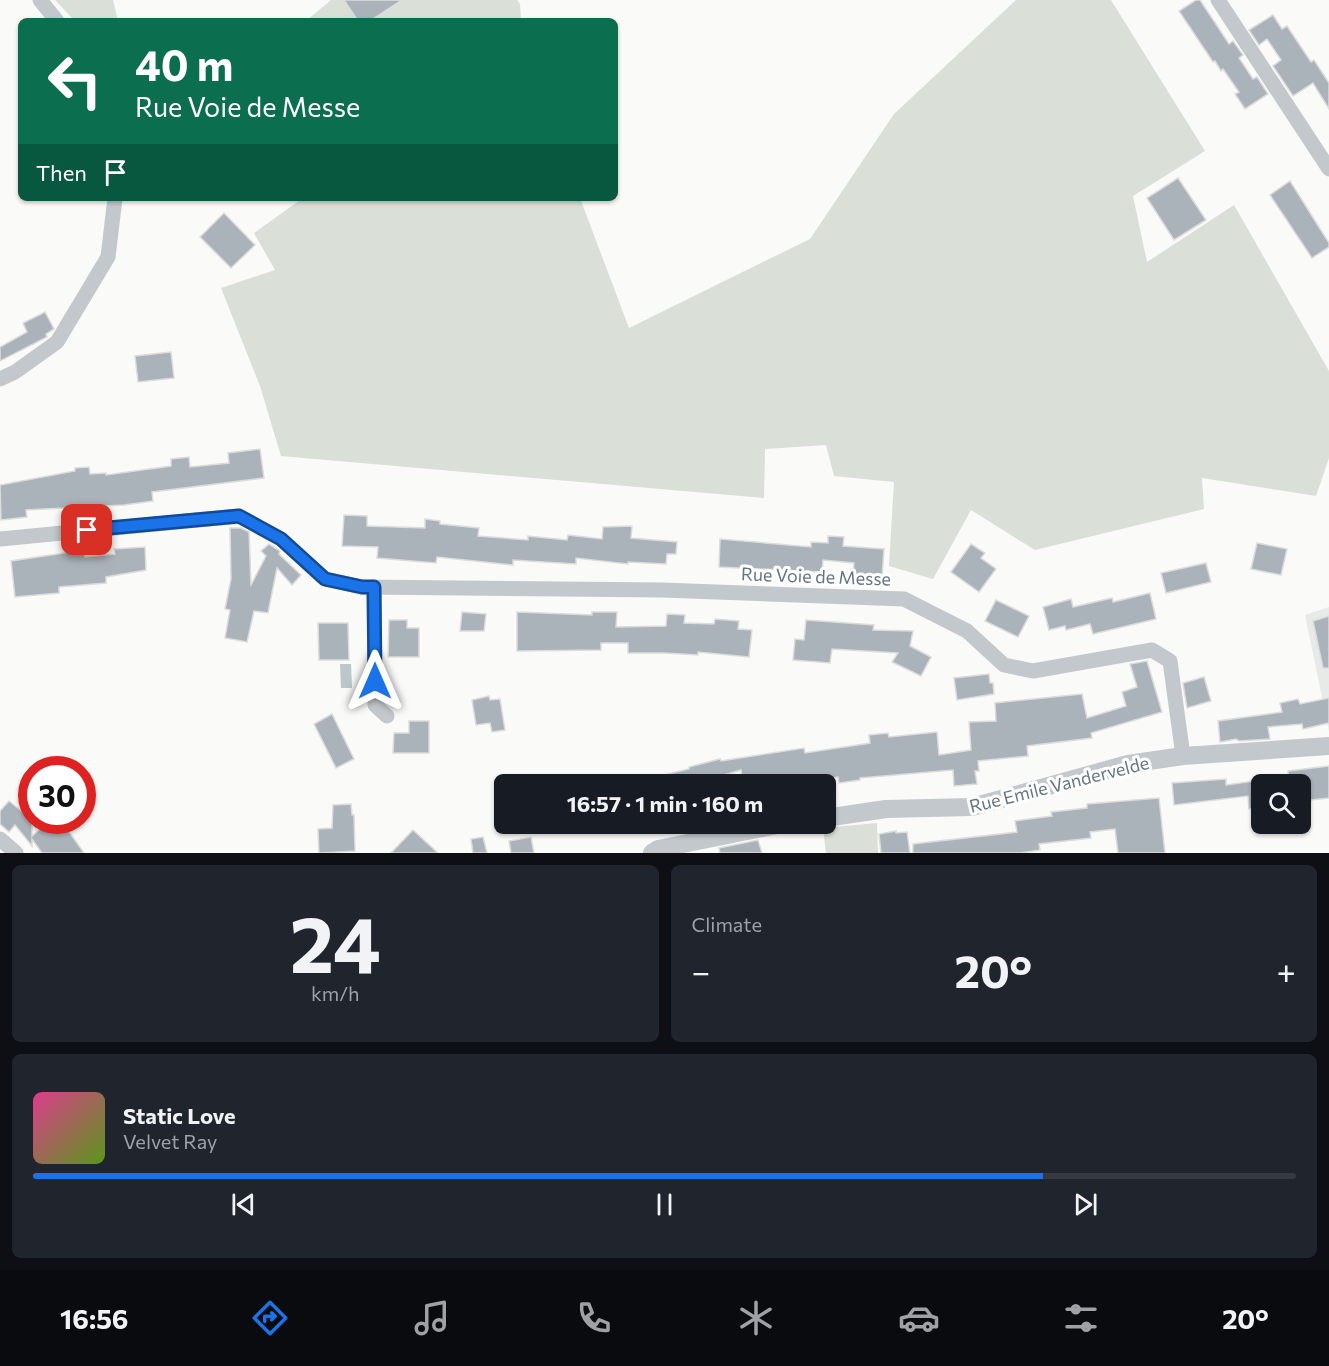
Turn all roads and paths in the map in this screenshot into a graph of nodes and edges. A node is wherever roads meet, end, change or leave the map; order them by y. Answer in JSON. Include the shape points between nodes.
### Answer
{"nodes":[{"id":1,"x":40,"y":0,"type":"edge"},
{"id":2,"x":1218,"y":0,"type":"edge"},
{"id":3,"x":55,"y":18,"type":"edge"},
{"id":4,"x":1329,"y":169,"type":"edge"},
{"id":5,"x":115,"y":201,"type":"edge"},
{"id":6,"x":0,"y":379,"type":"edge"},
{"id":7,"x":0,"y":538,"type":"edge"},
{"id":8,"x":374,"y":587,"type":"junction"},
{"id":9,"x":387,"y":716,"type":"dead end"},
{"id":10,"x":1329,"y":746,"type":"edge"},
{"id":11,"x":1183,"y":756,"type":"junction"},
{"id":12,"x":836,"y":816,"type":"edge"},
{"id":13,"x":732,"y":834,"type":"edge"},
{"id":14,"x":0,"y":839,"type":"edge"},
{"id":15,"x":16,"y":853,"type":"edge"},
{"id":16,"x":652,"y":853,"type":"edge"}],
"edges":[{"from":1,"to":3,"type":"street"},
{"from":2,"to":4,"type":"street"},
{"from":5,"to":6,"type":"street","via":[[108,257],[57,342]]},
{"from":7,"to":8,"type":"street","name":"Rue Voie de Messe","via":[[239,516],[281,539],[325,579]]},
{"from":8,"to":9,"type":"street","via":[[375,705]]},
{"from":8,"to":11,"type":"street","name":"Rue Voie de Messe","via":[[662,590],[904,599],[967,632],[1004,665],[1033,671],[1152,650],[1170,661]]},
{"from":10,"to":11,"type":"street","name":"Rue Emile Vandervelde"},
{"from":11,"to":12,"type":"street","name":"Rue Emile Vandervelde","via":[[1128,764],[972,807],[886,809]]},
{"from":13,"to":16,"type":"street"},
{"from":14,"to":15,"type":"street"}]}
